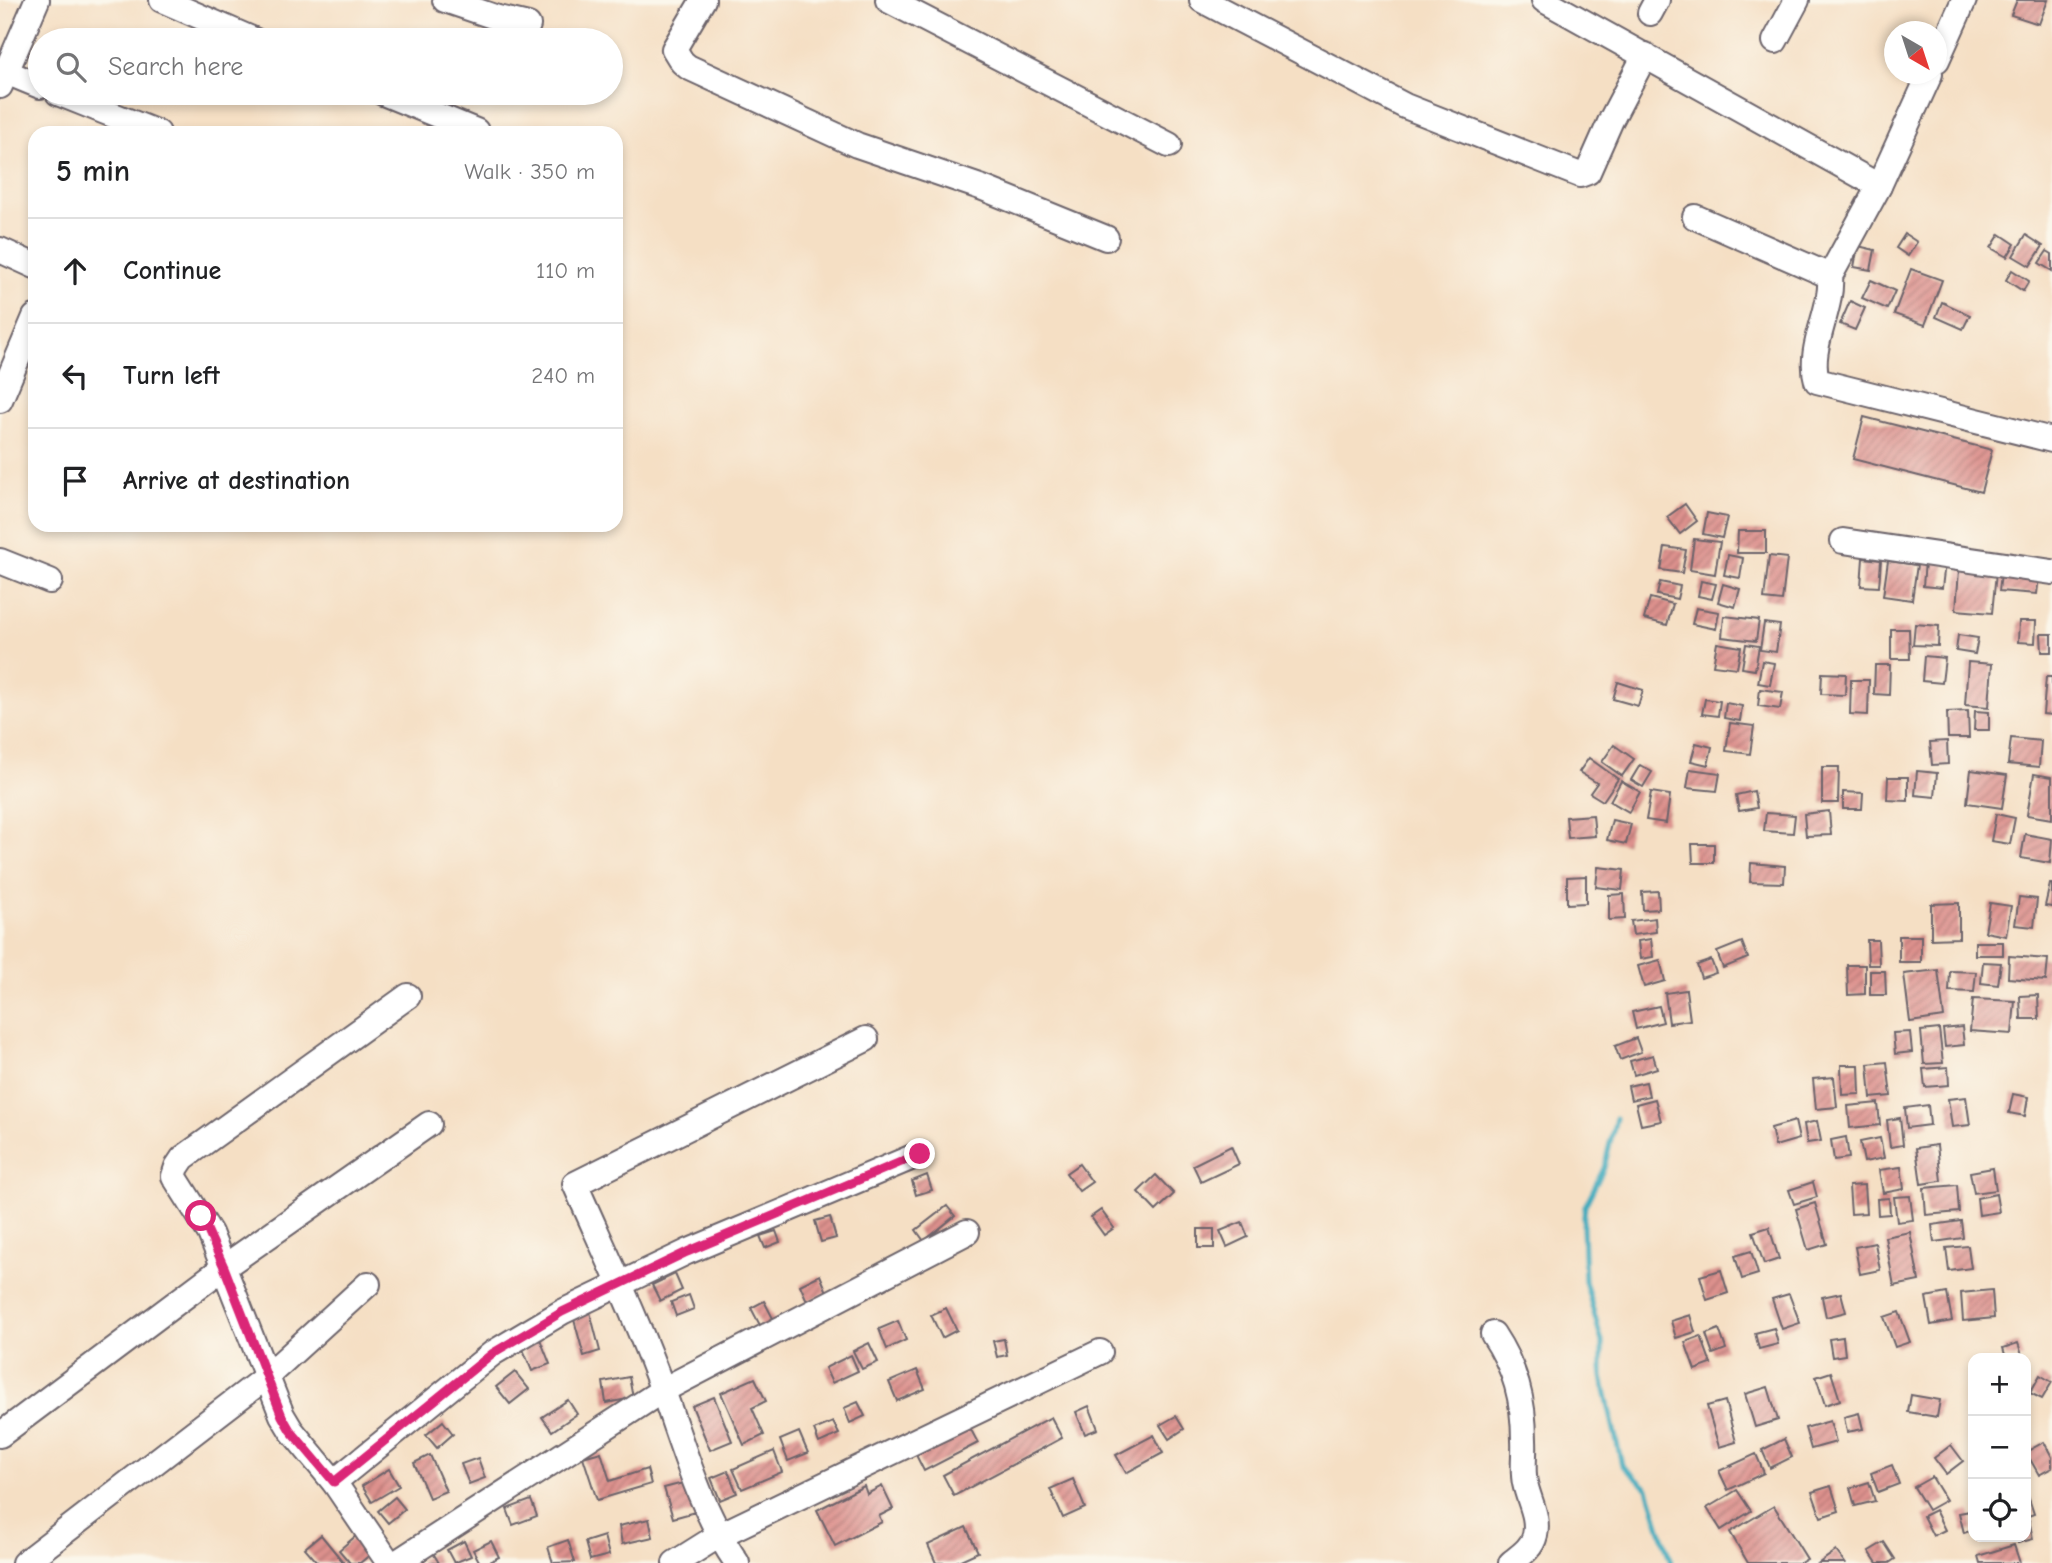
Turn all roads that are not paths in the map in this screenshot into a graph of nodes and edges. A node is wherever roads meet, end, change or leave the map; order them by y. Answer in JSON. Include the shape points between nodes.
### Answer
{"nodes":[{"id":1,"x":37,"y":0,"type":"edge"},
{"id":2,"x":162,"y":0,"type":"edge"},
{"id":3,"x":445,"y":0,"type":"edge"},
{"id":4,"x":703,"y":0,"type":"edge"},
{"id":5,"x":888,"y":0,"type":"edge"},
{"id":6,"x":1202,"y":0,"type":"edge"},
{"id":7,"x":1544,"y":0,"type":"edge"},
{"id":8,"x":1797,"y":0,"type":"edge"},
{"id":9,"x":1964,"y":0,"type":"edge"},
{"id":10,"x":528,"y":25,"type":"dead end"},
{"id":11,"x":226,"y":28,"type":"edge"},
{"id":12,"x":1947,"y":38,"type":"edge"},
{"id":13,"x":1775,"y":41,"type":"dead end"},
{"id":14,"x":1645,"y":55,"type":"junction"},
{"id":15,"x":3,"y":79,"type":"edge"},
{"id":16,"x":28,"y":84,"type":"edge"},
{"id":17,"x":1925,"y":84,"type":"edge"},
{"id":18,"x":88,"y":105,"type":"edge"},
{"id":19,"x":412,"y":105,"type":"edge"},
{"id":20,"x":140,"y":126,"type":"edge"},
{"id":21,"x":464,"y":126,"type":"edge"},
{"id":22,"x":1168,"y":145,"type":"dead end"},
{"id":23,"x":1879,"y":186,"type":"junction"},
{"id":24,"x":1695,"y":216,"type":"dead end"},
{"id":25,"x":1106,"y":238,"type":"dead end"},
{"id":26,"x":0,"y":250,"type":"edge"},
{"id":27,"x":28,"y":263,"type":"edge"},
{"id":28,"x":1830,"y":276,"type":"junction"},
{"id":29,"x":28,"y":334,"type":"edge"},
{"id":30,"x":0,"y":400,"type":"edge"},
{"id":31,"x":2052,"y":440,"type":"edge"},
{"id":32,"x":1843,"y":541,"type":"dead end"},
{"id":33,"x":0,"y":561,"type":"edge"},
{"id":34,"x":2052,"y":572,"type":"edge"},
{"id":35,"x":50,"y":581,"type":"dead end"},
{"id":36,"x":408,"y":996,"type":"dead end"},
{"id":37,"x":866,"y":1039,"type":"dead end"},
{"id":38,"x":429,"y":1124,"type":"dead end"},
{"id":39,"x":920,"y":1154,"type":"dead end"},
{"id":40,"x":967,"y":1232,"type":"dead end"},
{"id":41,"x":224,"y":1267,"type":"junction"},
{"id":42,"x":368,"y":1284,"type":"dead end"},
{"id":43,"x":620,"y":1286,"type":"junction"},
{"id":44,"x":1493,"y":1334,"type":"dead end"},
{"id":45,"x":1100,"y":1352,"type":"dead end"},
{"id":46,"x":266,"y":1377,"type":"junction"},
{"id":47,"x":663,"y":1390,"type":"junction"},
{"id":48,"x":0,"y":1435,"type":"edge"},
{"id":49,"x":334,"y":1482,"type":"junction"},
{"id":50,"x":719,"y":1536,"type":"junction"},
{"id":51,"x":24,"y":1563,"type":"edge"},
{"id":52,"x":390,"y":1563,"type":"edge"},
{"id":53,"x":396,"y":1563,"type":"edge"},
{"id":54,"x":675,"y":1563,"type":"edge"},
{"id":55,"x":737,"y":1563,"type":"edge"},
{"id":56,"x":1511,"y":1563,"type":"edge"}],
"edges":[{"from":1,"to":15,"type":"street"},
{"from":2,"to":11,"type":"street"},
{"from":3,"to":10,"type":"street"},
{"from":4,"to":25,"type":"street","via":[[674,49],[688,67],[857,145],[983,188]]},
{"from":5,"to":22,"type":"street"},
{"from":6,"to":14,"type":"street","via":[[1405,106],[1580,175],[1588,172]]},
{"from":7,"to":14,"type":"street"},
{"from":8,"to":13,"type":"street"},
{"from":9,"to":12,"type":"street"},
{"from":14,"to":23,"type":"street"},
{"from":15,"to":16,"type":"street"},
{"from":17,"to":23,"type":"street"},
{"from":18,"to":20,"type":"street"},
{"from":19,"to":21,"type":"street"},
{"from":23,"to":28,"type":"street"},
{"from":24,"to":28,"type":"street"},
{"from":26,"to":27,"type":"street"},
{"from":28,"to":31,"type":"street","via":[[1814,363],[1817,381]]},
{"from":29,"to":30,"type":"street"},
{"from":32,"to":34,"type":"street"},
{"from":33,"to":35,"type":"street"},
{"from":36,"to":41,"type":"street","via":[[183,1158],[174,1176],[201,1216]]},
{"from":37,"to":43,"type":"street","via":[[575,1184]]},
{"from":38,"to":41,"type":"street"},
{"from":39,"to":43,"type":"street","via":[[687,1252]]},
{"from":40,"to":47,"type":"street"},
{"from":41,"to":46,"type":"street"},
{"from":41,"to":48,"type":"street"},
{"from":42,"to":46,"type":"street"},
{"from":43,"to":47,"type":"street"},
{"from":43,"to":49,"type":"street","via":[[562,1312],[493,1353]]},
{"from":44,"to":56,"type":"street","via":[[1516,1376],[1524,1482],[1536,1517],[1529,1549]]},
{"from":45,"to":50,"type":"street"},
{"from":46,"to":49,"type":"street","via":[[290,1430]]},
{"from":46,"to":51,"type":"street"},
{"from":47,"to":50,"type":"street","via":[[688,1469]]},
{"from":47,"to":53,"type":"street"},
{"from":49,"to":52,"type":"street"},
{"from":50,"to":54,"type":"street"},
{"from":50,"to":55,"type":"street"}]}
